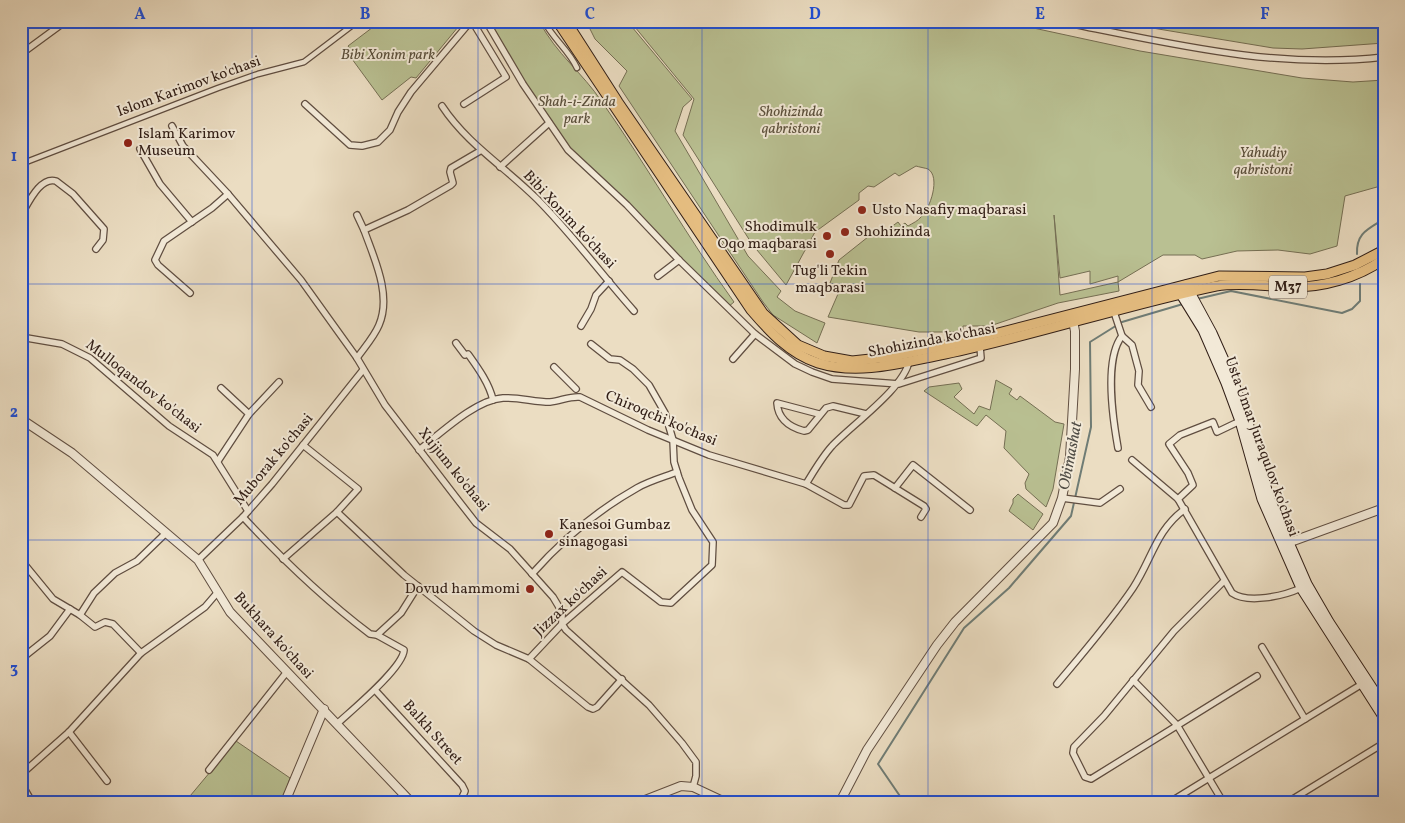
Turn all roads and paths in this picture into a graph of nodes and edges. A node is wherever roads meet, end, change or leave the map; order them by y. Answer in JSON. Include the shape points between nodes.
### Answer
{"nodes":[{"id":1,"x":66,"y":21,"type":"edge"},
{"id":2,"x":358,"y":21,"type":"edge"},
{"id":3,"x":471,"y":21,"type":"edge"},
{"id":4,"x":486,"y":21,"type":"edge"},
{"id":5,"x":544,"y":21,"type":"edge"},
{"id":6,"x":557,"y":21,"type":"edge"},
{"id":7,"x":566,"y":21,"type":"edge"},
{"id":8,"x":1057,"y":21,"type":"edge"},
{"id":9,"x":21,"y":54,"type":"edge"},
{"id":10,"x":1384,"y":57,"type":"edge"},
{"id":11,"x":577,"y":68,"type":"dead end"},
{"id":12,"x":306,"y":104,"type":"dead end"},
{"id":13,"x":464,"y":104,"type":"dead end"},
{"id":14,"x":442,"y":106,"type":"dead end"},
{"id":15,"x":548,"y":123,"type":"junction"},
{"id":16,"x":172,"y":126,"type":"dead end"},
{"id":17,"x":140,"y":150,"type":"dead end"},
{"id":18,"x":480,"y":151,"type":"junction"},
{"id":19,"x":21,"y":164,"type":"edge"},
{"id":20,"x":500,"y":166,"type":"junction"},
{"id":21,"x":228,"y":194,"type":"junction"},
{"id":22,"x":21,"y":215,"type":"edge"},
{"id":23,"x":357,"y":215,"type":"dead end"},
{"id":24,"x":192,"y":222,"type":"junction"},
{"id":25,"x":364,"y":230,"type":"junction"},
{"id":26,"x":96,"y":249,"type":"dead end"},
{"id":27,"x":1384,"y":250,"type":"edge"},
{"id":28,"x":1384,"y":259,"type":"edge"},
{"id":29,"x":679,"y":260,"type":"junction"},
{"id":30,"x":658,"y":276,"type":"dead end"},
{"id":31,"x":609,"y":281,"type":"junction"},
{"id":32,"x":1183,"y":289,"type":"junction"},
{"id":33,"x":190,"y":293,"type":"dead end"},
{"id":34,"x":634,"y":311,"type":"dead end"},
{"id":35,"x":1115,"y":316,"type":"junction"},
{"id":36,"x":1072,"y":318,"type":"junction"},
{"id":37,"x":581,"y":326,"type":"dead end"},
{"id":38,"x":755,"y":334,"type":"junction"},
{"id":39,"x":1121,"y":334,"type":"junction"},
{"id":40,"x":21,"y":337,"type":"edge"},
{"id":41,"x":456,"y":343,"type":"dead end"},
{"id":42,"x":591,"y":344,"type":"dead end"},
{"id":43,"x":980,"y":346,"type":"junction"},
{"id":44,"x":951,"y":352,"type":"junction"},
{"id":45,"x":357,"y":358,"type":"junction"},
{"id":46,"x":733,"y":359,"type":"dead end"},
{"id":47,"x":909,"y":361,"type":"junction"},
{"id":48,"x":955,"y":366,"type":"junction"},
{"id":49,"x":554,"y":367,"type":"dead end"},
{"id":50,"x":363,"y":370,"type":"junction"},
{"id":51,"x":280,"y":382,"type":"dead end"},
{"id":52,"x":899,"y":384,"type":"junction"},
{"id":53,"x":221,"y":388,"type":"dead end"},
{"id":54,"x":576,"y":389,"type":"dead end"},
{"id":55,"x":493,"y":400,"type":"junction"},
{"id":56,"x":1151,"y":407,"type":"dead end"},
{"id":57,"x":249,"y":414,"type":"junction"},
{"id":58,"x":819,"y":414,"type":"junction"},
{"id":59,"x":866,"y":414,"type":"junction"},
{"id":60,"x":21,"y":419,"type":"edge"},
{"id":61,"x":1240,"y":421,"type":"junction"},
{"id":62,"x":673,"y":440,"type":"junction"},
{"id":63,"x":303,"y":445,"type":"junction"},
{"id":64,"x":1118,"y":448,"type":"dead end"},
{"id":65,"x":419,"y":450,"type":"junction"},
{"id":66,"x":1132,"y":460,"type":"dead end"},
{"id":67,"x":218,"y":461,"type":"junction"},
{"id":68,"x":677,"y":472,"type":"junction"},
{"id":69,"x":806,"y":484,"type":"junction"},
{"id":70,"x":896,"y":488,"type":"junction"},
{"id":71,"x":1120,"y":489,"type":"dead end"},
{"id":72,"x":1062,"y":498,"type":"junction"},
{"id":73,"x":1178,"y":499,"type":"junction"},
{"id":74,"x":1384,"y":508,"type":"edge"},
{"id":75,"x":1186,"y":509,"type":"junction"},
{"id":76,"x":970,"y":510,"type":"dead end"},
{"id":77,"x":337,"y":512,"type":"junction"},
{"id":78,"x":246,"y":514,"type":"junction"},
{"id":79,"x":921,"y":517,"type":"dead end"},
{"id":80,"x":166,"y":533,"type":"junction"},
{"id":81,"x":1285,"y":544,"type":"junction"},
{"id":82,"x":283,"y":559,"type":"junction"},
{"id":83,"x":21,"y":560,"type":"edge"},
{"id":84,"x":198,"y":560,"type":"junction"},
{"id":85,"x":532,"y":574,"type":"junction"},
{"id":86,"x":1224,"y":581,"type":"junction"},
{"id":87,"x":418,"y":586,"type":"junction"},
{"id":88,"x":1301,"y":588,"type":"junction"},
{"id":89,"x":217,"y":594,"type":"junction"},
{"id":90,"x":70,"y":609,"type":"junction"},
{"id":91,"x":80,"y":615,"type":"junction"},
{"id":92,"x":562,"y":624,"type":"junction"},
{"id":93,"x":378,"y":635,"type":"junction"},
{"id":94,"x":1262,"y":647,"type":"dead end"},
{"id":95,"x":141,"y":653,"type":"junction"},
{"id":96,"x":528,"y":659,"type":"junction"},
{"id":97,"x":21,"y":660,"type":"edge"},
{"id":98,"x":286,"y":673,"type":"junction"},
{"id":99,"x":1258,"y":676,"type":"dead end"},
{"id":100,"x":622,"y":679,"type":"junction"},
{"id":101,"x":1133,"y":680,"type":"junction"},
{"id":102,"x":1057,"y":684,"type":"dead end"},
{"id":103,"x":1362,"y":684,"type":"junction"},
{"id":104,"x":375,"y":690,"type":"junction"},
{"id":105,"x":1384,"y":706,"type":"edge"},
{"id":106,"x":324,"y":709,"type":"junction"},
{"id":107,"x":1384,"y":718,"type":"edge"},
{"id":108,"x":1305,"y":719,"type":"junction"},
{"id":109,"x":338,"y":723,"type":"junction"},
{"id":110,"x":1177,"y":724,"type":"junction"},
{"id":111,"x":69,"y":732,"type":"junction"},
{"id":112,"x":1384,"y":743,"type":"edge"},
{"id":113,"x":21,"y":764,"type":"edge"},
{"id":114,"x":209,"y":770,"type":"dead end"},
{"id":115,"x":22,"y":775,"type":"edge"},
{"id":116,"x":1208,"y":779,"type":"junction"},
{"id":117,"x":107,"y":781,"type":"dead end"},
{"id":118,"x":693,"y":787,"type":"junction"},
{"id":119,"x":462,"y":799,"type":"edge"},
{"id":120,"x":32,"y":802,"type":"edge"},
{"id":121,"x":285,"y":802,"type":"edge"},
{"id":122,"x":411,"y":802,"type":"edge"},
{"id":123,"x":640,"y":802,"type":"edge"},
{"id":124,"x":725,"y":802,"type":"edge"},
{"id":125,"x":840,"y":802,"type":"edge"},
{"id":126,"x":1170,"y":802,"type":"edge"},
{"id":127,"x":1223,"y":802,"type":"edge"},
{"id":128,"x":1288,"y":802,"type":"edge"}],
"edges":[{"from":1,"to":9,"type":"street"},
{"from":2,"to":19,"type":"street","name":"Islom Karimov ko'chasi","via":[[304,62],[218,88]]},
{"from":3,"to":12,"type":"street","via":[[411,92],[390,130],[378,142],[350,145]]},
{"from":3,"to":13,"type":"street","via":[[506,77]]},
{"from":4,"to":15,"type":"street"},
{"from":5,"to":11,"type":"street"},
{"from":6,"to":47,"type":"main road","name":"Shohizinda ko'chasi","via":[[744,300],[769,330],[798,355],[829,366],[862,368]]},
{"from":7,"to":36,"type":"main road","name":"Shohizinda ko'chasi","via":[[758,306],[798,345],[833,359],[871,360]]},
{"from":8,"to":10,"type":"street","via":[[1269,60]]},
{"from":14,"to":18,"type":"street","name":"Bibi Xonim ko'chasi"},
{"from":15,"to":20,"type":"street"},
{"from":15,"to":29,"type":"street","via":[[568,150],[628,205]]},
{"from":16,"to":21,"type":"street","name":"Xujjum ko'chasi","via":[[183,146]]},
{"from":17,"to":24,"type":"street","via":[[160,184]]},
{"from":18,"to":20,"type":"street","name":"Bibi Xonim ko'chasi"},
{"from":18,"to":25,"type":"street","via":[[451,168],[451,185]]},
{"from":20,"to":31,"type":"street","name":"Bibi Xonim ko'chasi","via":[[547,209]]},
{"from":21,"to":24,"type":"street"},
{"from":21,"to":45,"type":"street","name":"Xujjum ko'chasi","via":[[301,280]]},
{"from":22,"to":26,"type":"street","via":[[37,190],[46,182],[56,181],[73,194],[104,229],[105,234]]},
{"from":23,"to":25,"type":"street"},
{"from":24,"to":33,"type":"street","via":[[164,241],[155,260]]},
{"from":25,"to":45,"type":"street","via":[[375,259],[383,308],[379,326]]},
{"from":27,"to":32,"type":"main road","name":"Shohizinda ko'chasi","number":"M37","via":[[1355,265],[1327,274],[1305,278],[1229,275]]},
{"from":28,"to":32,"type":"main road","name":"Shohizinda ko'chasi","number":"M37","via":[[1347,277],[1308,286],[1235,284]]},
{"from":29,"to":30,"type":"street"},
{"from":29,"to":38,"type":"street"},
{"from":31,"to":34,"type":"street","name":"Bibi Xonim ko'chasi"},
{"from":31,"to":37,"type":"street","via":[[596,295]]},
{"from":32,"to":35,"type":"main road","name":"Shohizinda ko'chasi"},
{"from":32,"to":36,"type":"main road","name":"Shohizinda ko'chasi"},
{"from":32,"to":61,"type":"main road","name":"Usta Umar Juraqulov ko'chasi"},
{"from":32,"to":81,"type":"main road","name":"Usta Umar Juraqulov ko'chasi","via":[[1212,333],[1232,378]]},
{"from":35,"to":36,"type":"main road","name":"Shohizinda ko'chasi"},
{"from":35,"to":39,"type":"street"},
{"from":36,"to":43,"type":"main road","name":"Shohizinda ko'chasi"},
{"from":36,"to":72,"type":"street","via":[[1075,369],[1070,457]]},
{"from":38,"to":46,"type":"street"},
{"from":38,"to":52,"type":"street","via":[[795,364],[832,379]]},
{"from":39,"to":56,"type":"street","via":[[1132,345],[1139,371],[1138,385]]},
{"from":39,"to":64,"type":"street","via":[[1113,356],[1112,414]]},
{"from":40,"to":67,"type":"street","name":"Mulloqandov ko'chasi","via":[[62,344],[90,358],[169,426]]},
{"from":41,"to":55,"type":"street","via":[[481,374]]},
{"from":42,"to":62,"type":"street","name":"Jizzax ko'chasi","via":[[610,359],[620,360],[633,369],[649,385],[665,413]]},
{"from":43,"to":44,"type":"main road","name":"Shohizinda ko'chasi"},
{"from":43,"to":48,"type":"street","via":[[981,358]]},
{"from":44,"to":47,"type":"main road","name":"Shohizinda ko'chasi"},
{"from":44,"to":48,"type":"street"},
{"from":45,"to":50,"type":"street","name":"Xujjum ko'chasi"},
{"from":47,"to":52,"type":"street"},
{"from":48,"to":52,"type":"street"},
{"from":49,"to":54,"type":"street"},
{"from":50,"to":63,"type":"street","name":"Muborak ko'chasi"},
{"from":50,"to":65,"type":"street","name":"Xujjum ko'chasi"},
{"from":51,"to":57,"type":"street"},
{"from":52,"to":59,"type":"street"},
{"from":53,"to":57,"type":"street"},
{"from":55,"to":62,"type":"street","name":"Chiroqchi ko'chasi","via":[[550,402],[580,397]]},
{"from":55,"to":65,"type":"street","name":"Chiroqchi ko'chasi","via":[[474,409]]},
{"from":57,"to":67,"type":"street"},
{"from":58,"to":58,"type":"street","via":[[802,410],[777,403],[781,419],[800,430],[808,430]]},
{"from":58,"to":59,"type":"street","via":[[834,406]]},
{"from":59,"to":69,"type":"street","via":[[832,446]]},
{"from":60,"to":80,"type":"street","name":"Bukhara ko'chasi","via":[[72,453]]},
{"from":61,"to":73,"type":"street","via":[[1217,432],[1213,422],[1180,434],[1169,444],[1193,485]]},
{"from":61,"to":81,"type":"main road","name":"Usta Umar Juraqulov ko'chasi","via":[[1262,499]]},
{"from":62,"to":68,"type":"street","name":"Jizzax ko'chasi"},
{"from":62,"to":69,"type":"street","name":"Chiroqchi ko'chasi","via":[[709,455]]},
{"from":63,"to":77,"type":"street","via":[[358,489]]},
{"from":63,"to":78,"type":"street","name":"Muborak ko'chasi"},
{"from":65,"to":85,"type":"street","name":"Xujjum ko'chasi","via":[[476,523],[510,549]]},
{"from":66,"to":73,"type":"street"},
{"from":67,"to":78,"type":"street","name":"Mulloqandov ko'chasi"},
{"from":68,"to":85,"type":"street","via":[[638,487],[607,507],[566,540]]},
{"from":68,"to":92,"type":"street","name":"Jizzax ko'chasi","via":[[692,510],[713,542],[712,565],[671,603],[661,602],[622,572]]},
{"from":69,"to":70,"type":"street","name":"Chiroqchi ko'chasi","via":[[847,506],[868,474]]},
{"from":70,"to":76,"type":"street","via":[[913,465]]},
{"from":70,"to":79,"type":"street","via":[[924,506],[926,509]]},
{"from":71,"to":72,"type":"street","via":[[1100,503]]},
{"from":72,"to":125,"type":"street","via":[[1053,523],[937,645],[867,750]]},
{"from":73,"to":75,"type":"street"},
{"from":74,"to":81,"type":"street"},
{"from":75,"to":86,"type":"street"},
{"from":75,"to":102,"type":"street","via":[[1163,529],[1135,585],[1114,616]]},
{"from":77,"to":82,"type":"street"},
{"from":77,"to":87,"type":"street"},
{"from":78,"to":82,"type":"street","name":"Mulloqandov ko'chasi"},
{"from":78,"to":84,"type":"street","name":"Muborak ko'chasi"},
{"from":80,"to":84,"type":"street","name":"Bukhara ko'chasi"},
{"from":80,"to":91,"type":"street","via":[[137,561],[115,573],[94,593]]},
{"from":81,"to":88,"type":"main road","name":"Usta Umar Juraqulov ko'chasi"},
{"from":81,"to":105,"type":"main road","name":"Usta Umar Juraqulov ko'chasi","via":[[1329,622]]},
{"from":82,"to":93,"type":"street","name":"Mulloqandov ko'chasi","via":[[331,604],[370,634]]},
{"from":83,"to":90,"type":"street","via":[[44,590]]},
{"from":84,"to":89,"type":"street","name":"Bukhara ko'chasi"},
{"from":85,"to":92,"type":"street","name":"Xujjum ko'chasi","via":[[562,612]]},
{"from":86,"to":88,"type":"street","via":[[1232,593],[1240,597],[1278,597]]},
{"from":86,"to":101,"type":"street","via":[[1174,631]]},
{"from":87,"to":93,"type":"street","via":[[401,614]]},
{"from":87,"to":96,"type":"street","via":[[474,631]]},
{"from":88,"to":103,"type":"main road","name":"Usta Umar Juraqulov ko'chasi"},
{"from":89,"to":95,"type":"street","via":[[205,607]]},
{"from":89,"to":98,"type":"street","name":"Bukhara ko'chasi"},
{"from":90,"to":91,"type":"street"},
{"from":90,"to":97,"type":"street","via":[[50,636]]},
{"from":91,"to":95,"type":"street","via":[[95,627],[105,622],[114,624]]},
{"from":92,"to":96,"type":"street","name":"Jizzax ko'chasi"},
{"from":92,"to":100,"type":"street","name":"Xujjum ko'chasi"},
{"from":93,"to":104,"type":"street","name":"Mulloqandov ko'chasi","via":[[404,653]]},
{"from":94,"to":108,"type":"street"},
{"from":95,"to":111,"type":"street"},
{"from":96,"to":100,"type":"street","via":[[593,709]]},
{"from":98,"to":106,"type":"street","name":"Bukhara ko'chasi"},
{"from":98,"to":114,"type":"street"},
{"from":99,"to":110,"type":"street"},
{"from":100,"to":118,"type":"street","name":"Xujjum ko'chasi","via":[[649,705],[696,762]]},
{"from":101,"to":110,"type":"street"},
{"from":101,"to":110,"type":"street","via":[[1074,747],[1073,753],[1085,777],[1091,779]]},
{"from":103,"to":107,"type":"main road","name":"Usta Umar Juraqulov ko'chasi"},
{"from":103,"to":108,"type":"street"},
{"from":104,"to":109,"type":"street"},
{"from":104,"to":119,"type":"street","name":"Balkh Street","via":[[462,785],[465,791]]},
{"from":106,"to":109,"type":"street","name":"Bukhara ko'chasi"},
{"from":106,"to":121,"type":"street"},
{"from":108,"to":116,"type":"street"},
{"from":109,"to":122,"type":"street","name":"Bukhara ko'chasi"},
{"from":110,"to":116,"type":"street"},
{"from":111,"to":115,"type":"street"},
{"from":111,"to":117,"type":"street"},
{"from":112,"to":128,"type":"street"},
{"from":113,"to":115,"type":"street"},
{"from":115,"to":120,"type":"street","via":[[24,788]]},
{"from":116,"to":126,"type":"street"},
{"from":116,"to":127,"type":"street"},
{"from":118,"to":123,"type":"street","via":[[681,786]]},
{"from":118,"to":124,"type":"street"}]}
